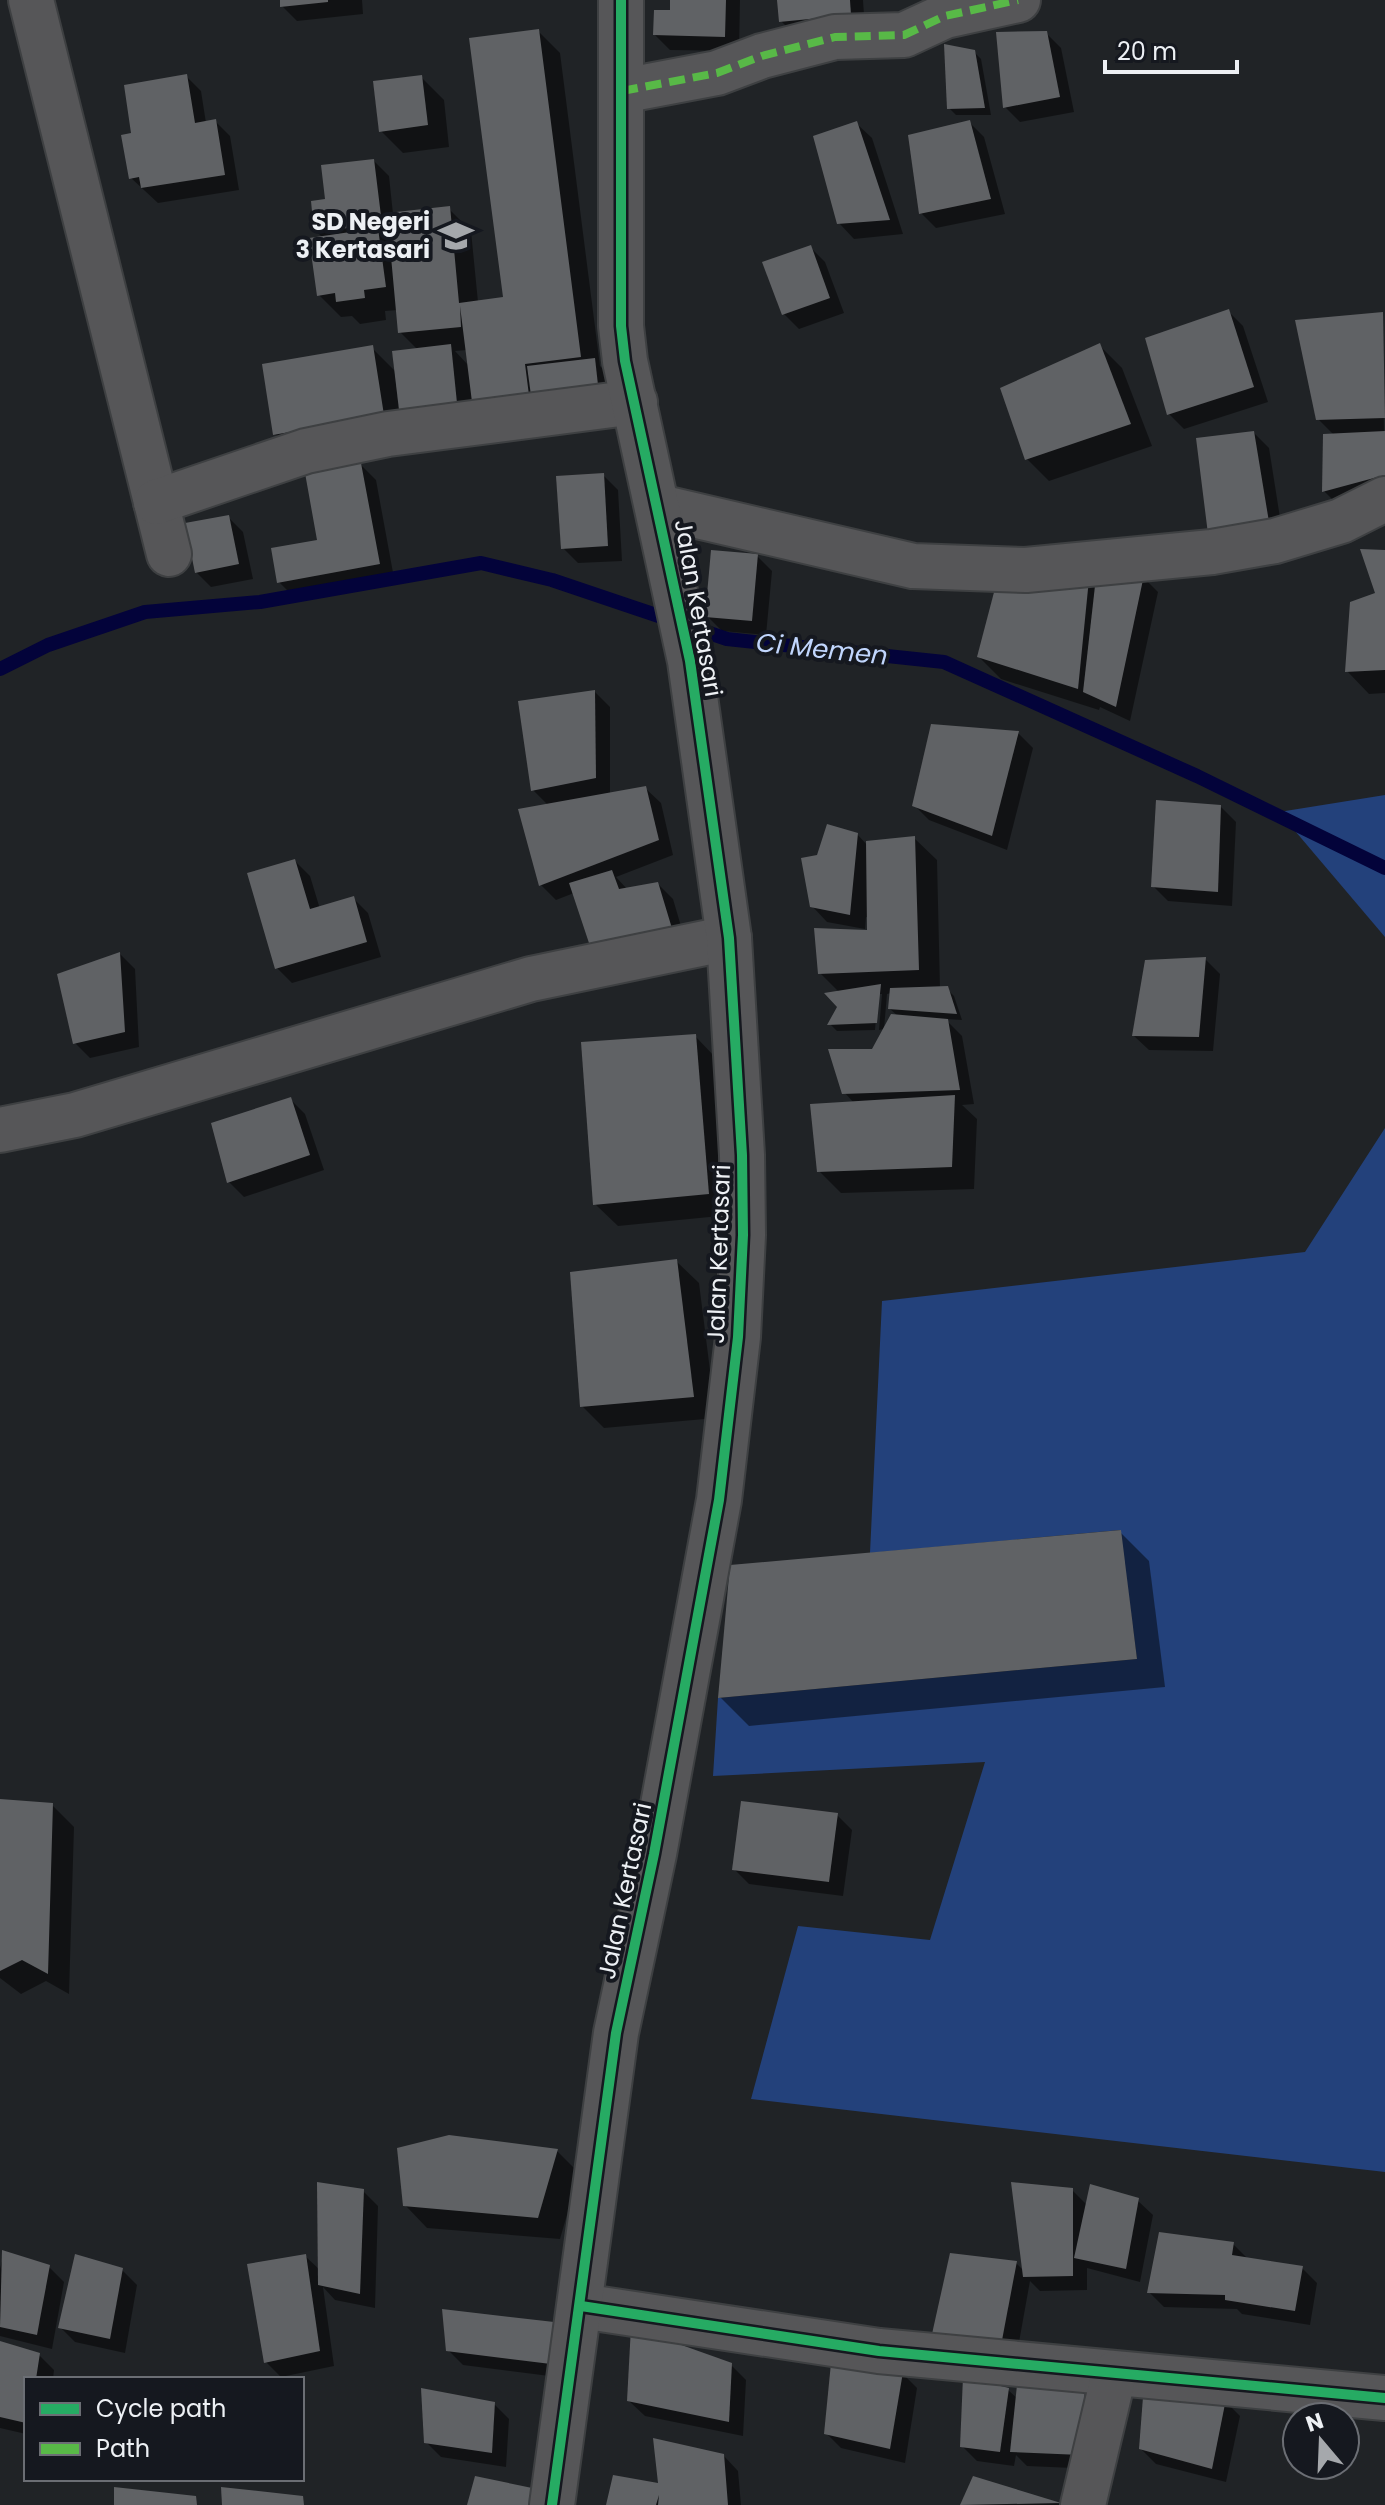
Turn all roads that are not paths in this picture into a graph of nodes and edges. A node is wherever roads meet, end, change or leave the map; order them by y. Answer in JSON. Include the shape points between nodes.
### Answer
{"nodes":[{"id":1,"x":31,"y":0,"type":"edge"},
{"id":2,"x":621,"y":0,"type":"edge"},
{"id":3,"x":1018,"y":0,"type":"edge"},
{"id":4,"x":622,"y":91,"type":"junction"},
{"id":5,"x":635,"y":402,"type":"junction"},
{"id":6,"x":1385,"y":499,"type":"edge"},
{"id":7,"x":156,"y":502,"type":"junction"},
{"id":8,"x":659,"y":507,"type":"junction"},
{"id":9,"x":169,"y":554,"type":"dead end"},
{"id":10,"x":729,"y":938,"type":"junction"},
{"id":11,"x":0,"y":1130,"type":"edge"},
{"id":12,"x":581,"y":2306,"type":"junction"},
{"id":13,"x":1114,"y":2374,"type":"junction"},
{"id":14,"x":1385,"y":2398,"type":"edge"},
{"id":15,"x":552,"y":2505,"type":"edge"},
{"id":16,"x":1083,"y":2505,"type":"edge"}],
"edges":[{"from":1,"to":7,"type":"street"},
{"from":2,"to":4,"type":"street","name":"Jalan Kertasari"},
{"from":3,"to":4,"type":"street","via":[[945,16],[904,35],[835,37],[717,73]]},
{"from":4,"to":5,"type":"street","name":"Jalan Kertasari","via":[[621,326]]},
{"from":5,"to":7,"type":"street","via":[[374,436],[306,451]]},
{"from":5,"to":8,"type":"street","name":"Jalan Kertasari"},
{"from":6,"to":8,"type":"street","via":[[1341,521],[1275,541],[1026,570],[913,566]]},
{"from":7,"to":9,"type":"street"},
{"from":8,"to":10,"type":"street","name":"Jalan Kertasari","via":[[690,661]]},
{"from":10,"to":11,"type":"street","via":[[531,979],[103,1107]]},
{"from":10,"to":12,"type":"street","name":"Jalan Kertasari","via":[[742,1155],[736,1352],[719,1500],[688,1678],[616,2033]]},
{"from":12,"to":13,"type":"street","via":[[879,2351]]},
{"from":12,"to":15,"type":"street","name":"Jalan Kertasari"},
{"from":13,"to":14,"type":"street"},
{"from":13,"to":16,"type":"street"}]}
